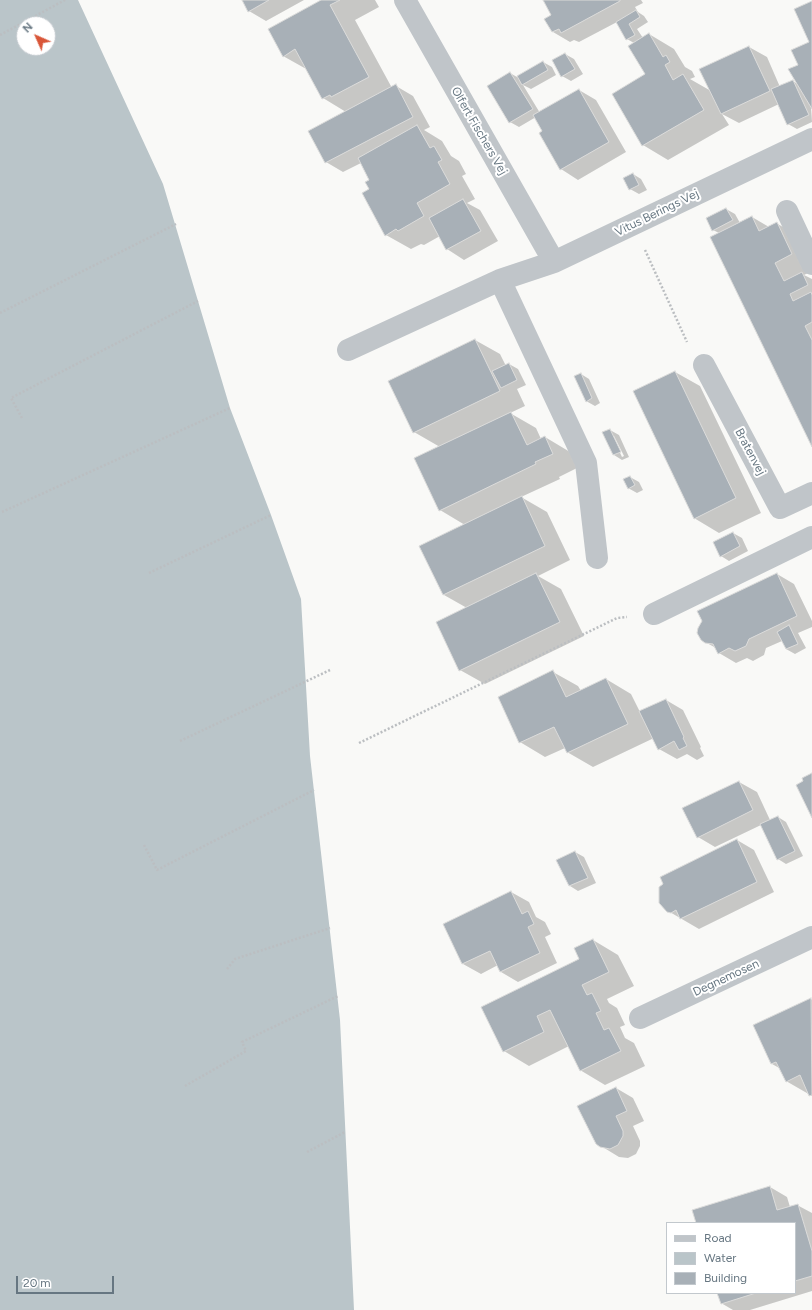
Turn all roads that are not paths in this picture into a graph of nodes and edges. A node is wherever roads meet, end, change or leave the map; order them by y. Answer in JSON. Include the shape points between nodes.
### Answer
{"nodes":[{"id":1,"x":405,"y":0,"type":"edge"},
{"id":2,"x":812,"y":139,"type":"edge"},
{"id":3,"x":787,"y":211,"type":"dead end"},
{"id":4,"x":554,"y":262,"type":"junction"},
{"id":5,"x":812,"y":264,"type":"edge"},
{"id":6,"x":500,"y":280,"type":"junction"},
{"id":7,"x":348,"y":350,"type":"dead end"},
{"id":8,"x":704,"y":365,"type":"road end"},
{"id":9,"x":812,"y":493,"type":"edge"},
{"id":10,"x":812,"y":537,"type":"edge"},
{"id":11,"x":597,"y":558,"type":"dead end"},
{"id":12,"x":654,"y":614,"type":"road end"},
{"id":13,"x":812,"y":937,"type":"edge"},
{"id":14,"x":640,"y":1018,"type":"dead end"}],
"edges":[{"from":1,"to":4,"type":"street","name":"Olfert Fischers Vej"},
{"from":2,"to":4,"type":"street","name":"Vitus Berings Vej"},
{"from":3,"to":5,"type":"street"},
{"from":4,"to":6,"type":"street","name":"Vitus Berings Vej"},
{"from":6,"to":7,"type":"street","name":"Vitus Berings Vej"},
{"from":6,"to":11,"type":"street","via":[[586,463]]},
{"from":8,"to":9,"type":"street","name":"Bratenvej","via":[[780,508]]},
{"from":10,"to":12,"type":"street"},
{"from":13,"to":14,"type":"street","name":"Degnemosen"}]}
